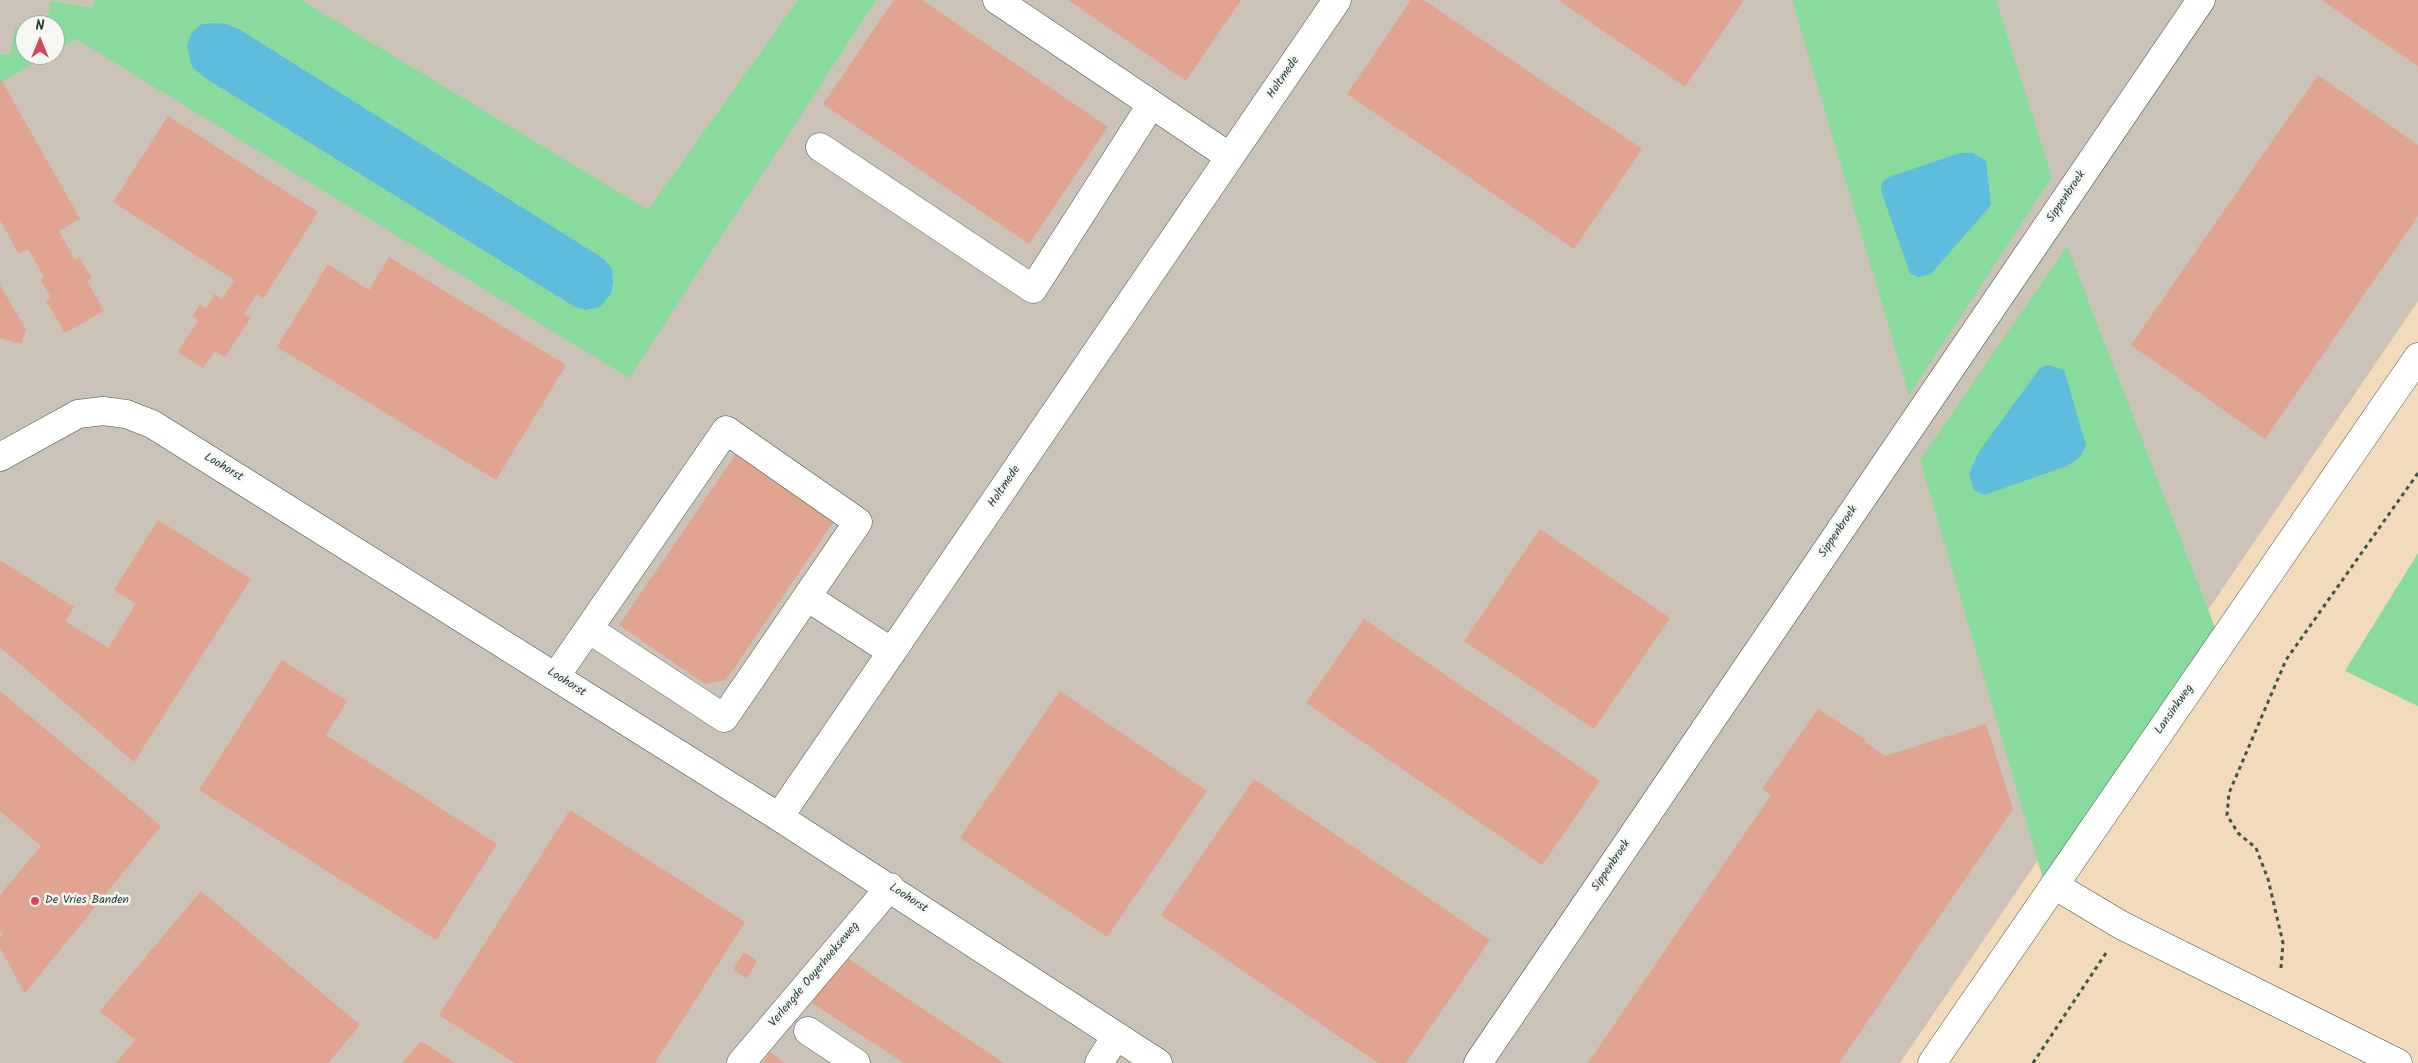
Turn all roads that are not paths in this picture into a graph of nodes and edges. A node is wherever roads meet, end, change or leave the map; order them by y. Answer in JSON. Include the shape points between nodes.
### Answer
{"nodes":[{"id":1,"x":997,"y":0,"type":"edge"},
{"id":2,"x":1337,"y":0,"type":"edge"},
{"id":3,"x":2201,"y":0,"type":"edge"},
{"id":4,"x":1151,"y":105,"type":"junction"},
{"id":5,"x":820,"y":147,"type":"dead end"},
{"id":6,"x":1230,"y":157,"type":"junction"},
{"id":7,"x":2418,"y":357,"type":"edge"},
{"id":8,"x":0,"y":456,"type":"edge"},
{"id":9,"x":807,"y":597,"type":"junction"},
{"id":10,"x":590,"y":630,"type":"junction"},
{"id":11,"x":892,"y":652,"type":"junction"},
{"id":12,"x":556,"y":676,"type":"junction"},
{"id":13,"x":780,"y":817,"type":"junction"},
{"id":14,"x":2054,"y":885,"type":"junction"},
{"id":15,"x":890,"y":887,"type":"junction"},
{"id":16,"x":808,"y":1031,"type":"dead end"},
{"id":17,"x":1116,"y":1036,"type":"junction"},
{"id":18,"x":741,"y":1063,"type":"edge"},
{"id":19,"x":856,"y":1063,"type":"edge"},
{"id":20,"x":1099,"y":1063,"type":"edge"},
{"id":21,"x":1158,"y":1063,"type":"edge"},
{"id":22,"x":1478,"y":1063,"type":"edge"},
{"id":23,"x":1932,"y":1063,"type":"edge"},
{"id":24,"x":2398,"y":1063,"type":"edge"}],
"edges":[{"from":1,"to":4,"type":"street"},
{"from":2,"to":6,"type":"street","name":"Holtmede"},
{"from":3,"to":22,"type":"street","name":"Sippenbroek"},
{"from":4,"to":5,"type":"street","via":[[1033,289]]},
{"from":4,"to":6,"type":"street"},
{"from":6,"to":11,"type":"street","name":"Holtmede"},
{"from":7,"to":14,"type":"street","name":"Lansinkweg"},
{"from":8,"to":12,"type":"street","name":"Loohorst","via":[[78,414],[103,411],[126,414],[152,424]]},
{"from":9,"to":10,"type":"street","via":[[724,718]]},
{"from":9,"to":10,"type":"street","via":[[858,522],[726,430]]},
{"from":9,"to":11,"type":"street"},
{"from":10,"to":12,"type":"street"},
{"from":11,"to":13,"type":"street","name":"Holtmede"},
{"from":12,"to":13,"type":"street","name":"Loohorst"},
{"from":13,"to":15,"type":"street","name":"Loohorst"},
{"from":14,"to":23,"type":"street","name":"Lansinkweg"},
{"from":14,"to":24,"type":"street","via":[[2121,925]]},
{"from":15,"to":17,"type":"street","name":"Loohorst"},
{"from":15,"to":18,"type":"street","name":"Verlengde Ooyerhoekseweg"},
{"from":16,"to":19,"type":"street"},
{"from":17,"to":20,"type":"street"},
{"from":17,"to":21,"type":"street","name":"Loohorst"}]}
